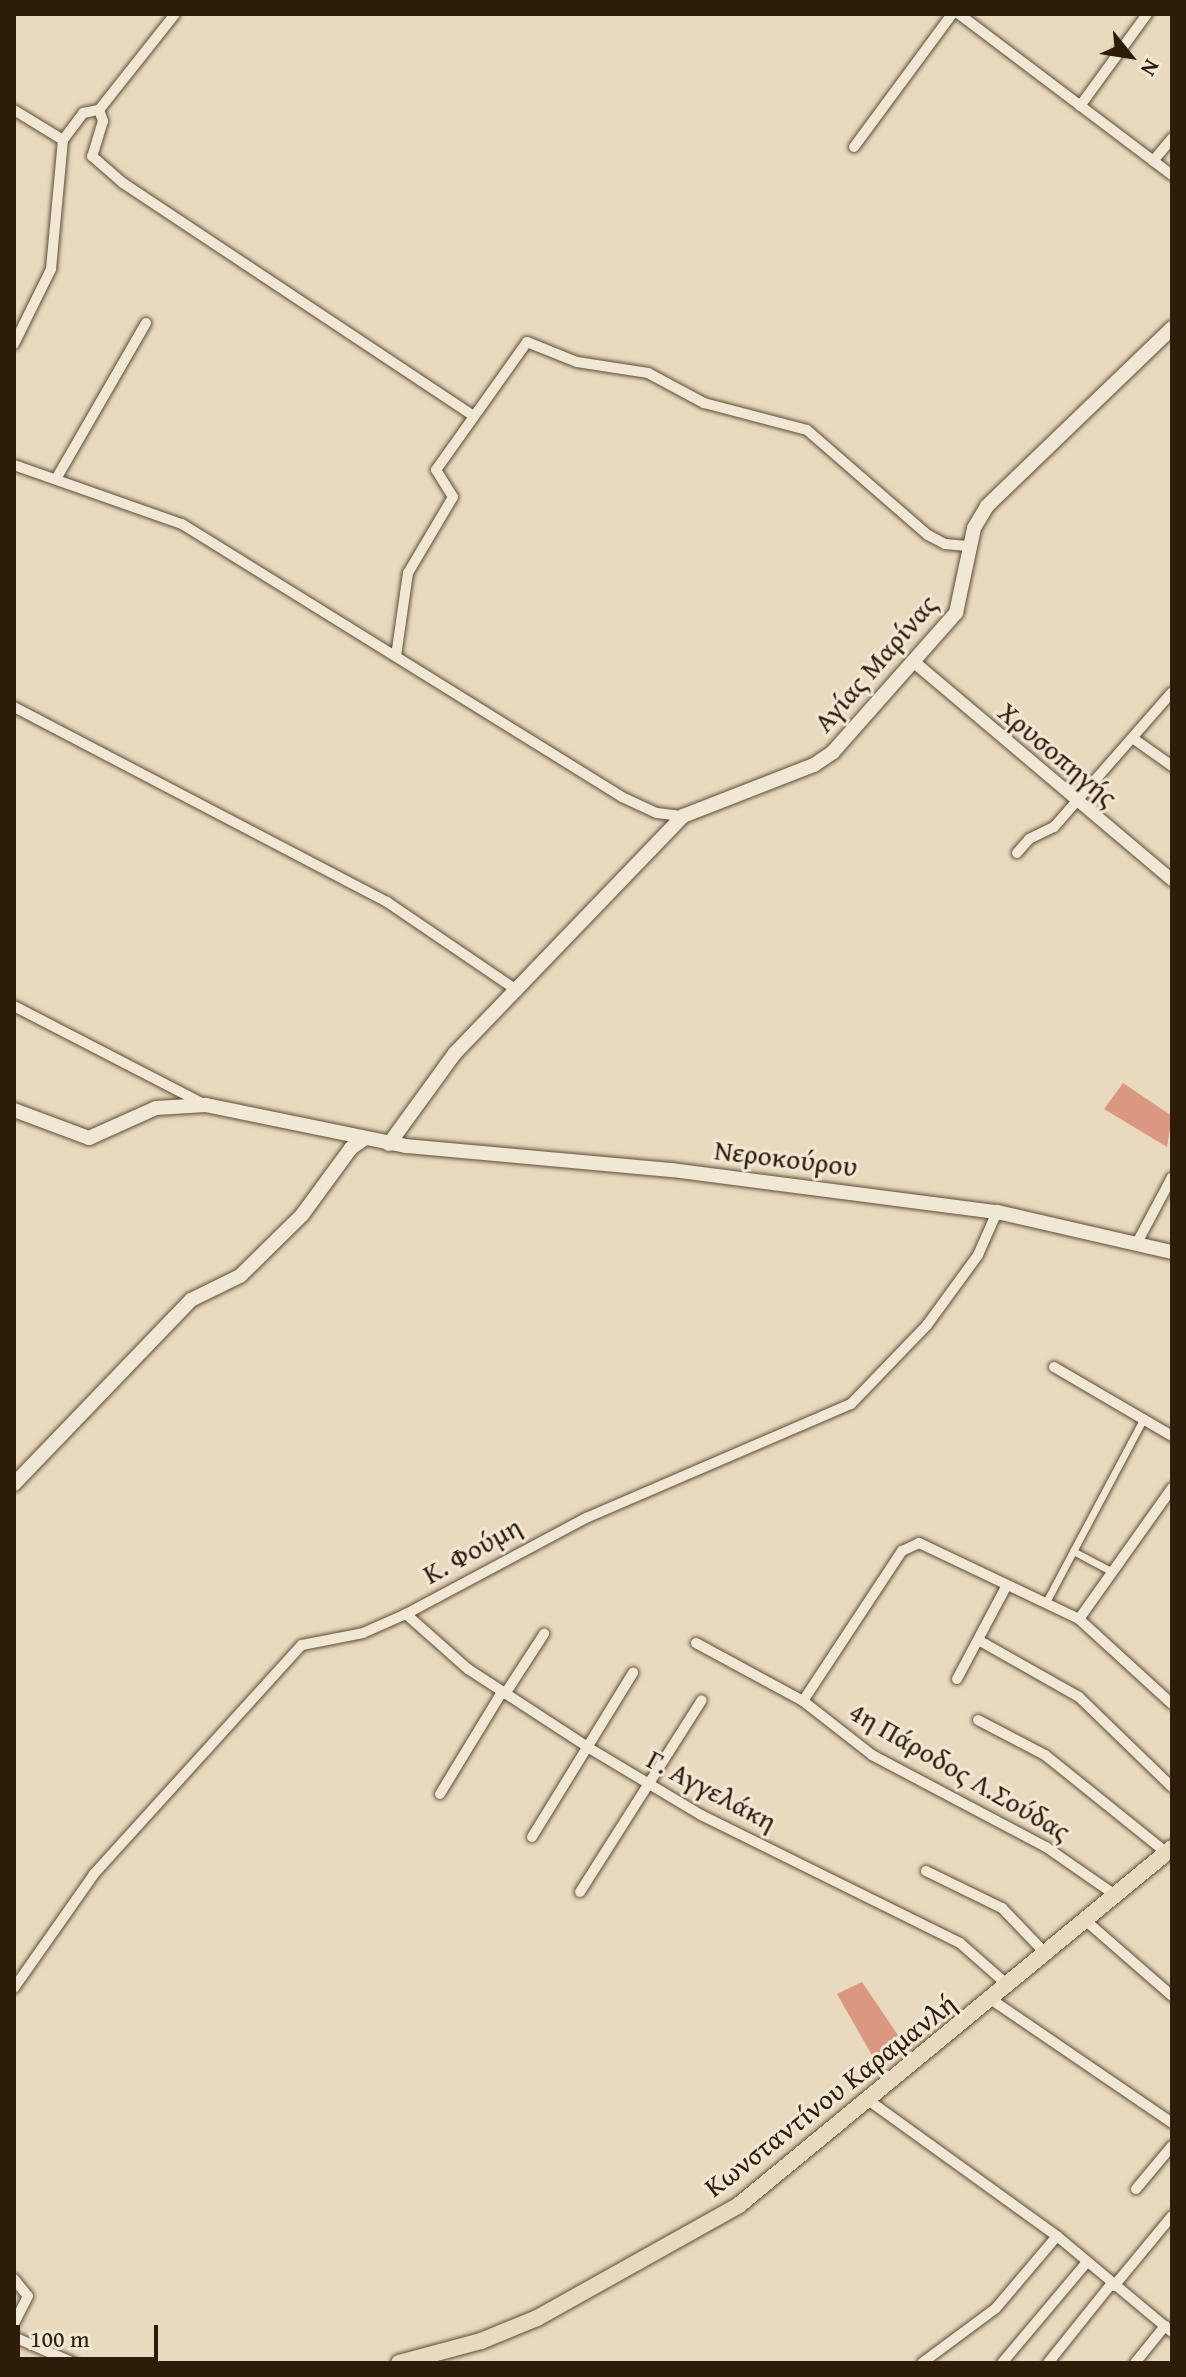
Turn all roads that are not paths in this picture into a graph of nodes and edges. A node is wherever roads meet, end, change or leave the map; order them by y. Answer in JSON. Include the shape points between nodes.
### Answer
{"nodes":[{"id":1,"x":175,"y":14,"type":"edge"},
{"id":2,"x":952,"y":14,"type":"edge"},
{"id":3,"x":959,"y":14,"type":"edge"},
{"id":4,"x":1147,"y":14,"type":"edge"},
{"id":5,"x":1080,"y":106,"type":"junction"},
{"id":6,"x":14,"y":110,"type":"edge"},
{"id":7,"x":99,"y":110,"type":"junction"},
{"id":8,"x":1172,"y":138,"type":"edge"},
{"id":9,"x":63,"y":140,"type":"junction"},
{"id":10,"x":854,"y":147,"type":"dead end"},
{"id":11,"x":1153,"y":161,"type":"junction"},
{"id":12,"x":1172,"y":175,"type":"edge"},
{"id":13,"x":146,"y":323,"type":"dead end"},
{"id":14,"x":1172,"y":328,"type":"edge"},
{"id":15,"x":14,"y":341,"type":"edge"},
{"id":16,"x":472,"y":415,"type":"junction"},
{"id":17,"x":14,"y":465,"type":"edge"},
{"id":18,"x":56,"y":479,"type":"junction"},
{"id":19,"x":970,"y":546,"type":"junction"},
{"id":20,"x":396,"y":656,"type":"junction"},
{"id":21,"x":914,"y":662,"type":"junction"},
{"id":22,"x":1172,"y":692,"type":"edge"},
{"id":23,"x":14,"y":707,"type":"edge"},
{"id":24,"x":1134,"y":739,"type":"junction"},
{"id":25,"x":1172,"y":766,"type":"edge"},
{"id":26,"x":1077,"y":801,"type":"junction"},
{"id":27,"x":683,"y":816,"type":"junction"},
{"id":28,"x":1017,"y":853,"type":"dead end"},
{"id":29,"x":1172,"y":880,"type":"edge"},
{"id":30,"x":518,"y":991,"type":"junction"},
{"id":31,"x":14,"y":1006,"type":"edge"},
{"id":32,"x":206,"y":1105,"type":"junction"},
{"id":33,"x":14,"y":1110,"type":"edge"},
{"id":34,"x":364,"y":1139,"type":"junction"},
{"id":35,"x":389,"y":1144,"type":"junction"},
{"id":36,"x":1172,"y":1177,"type":"edge"},
{"id":37,"x":997,"y":1212,"type":"junction"},
{"id":38,"x":1138,"y":1241,"type":"junction"},
{"id":39,"x":1171,"y":1250,"type":"edge"},
{"id":40,"x":1054,"y":1367,"type":"dead end"},
{"id":41,"x":1144,"y":1418,"type":"junction"},
{"id":42,"x":1172,"y":1436,"type":"edge"},
{"id":43,"x":14,"y":1484,"type":"edge"},
{"id":44,"x":1172,"y":1488,"type":"edge"},
{"id":45,"x":1073,"y":1551,"type":"junction"},
{"id":46,"x":1111,"y":1571,"type":"junction"},
{"id":47,"x":1007,"y":1585,"type":"junction"},
{"id":48,"x":1045,"y":1604,"type":"junction"},
{"id":49,"x":406,"y":1614,"type":"junction"},
{"id":50,"x":1079,"y":1619,"type":"junction"},
{"id":51,"x":544,"y":1634,"type":"dead end"},
{"id":52,"x":980,"y":1641,"type":"junction"},
{"id":53,"x":696,"y":1643,"type":"dead end"},
{"id":54,"x":633,"y":1673,"type":"dead end"},
{"id":55,"x":957,"y":1679,"type":"dead end"},
{"id":56,"x":504,"y":1693,"type":"junction"},
{"id":57,"x":702,"y":1700,"type":"dead end"},
{"id":58,"x":803,"y":1701,"type":"junction"},
{"id":59,"x":1172,"y":1704,"type":"edge"},
{"id":60,"x":978,"y":1720,"type":"dead end"},
{"id":61,"x":589,"y":1748,"type":"junction"},
{"id":62,"x":648,"y":1784,"type":"junction"},
{"id":63,"x":1172,"y":1787,"type":"edge"},
{"id":64,"x":440,"y":1794,"type":"dead end"},
{"id":65,"x":532,"y":1837,"type":"dead end"},
{"id":66,"x":1169,"y":1851,"type":"edge"},
{"id":67,"x":926,"y":1871,"type":"dead end"},
{"id":68,"x":580,"y":1892,"type":"dead end"},
{"id":69,"x":1115,"y":1895,"type":"junction"},
{"id":70,"x":1085,"y":1920,"type":"junction"},
{"id":71,"x":1047,"y":1955,"type":"junction"},
{"id":72,"x":1009,"y":1986,"type":"junction"},
{"id":73,"x":14,"y":1988,"type":"edge"},
{"id":74,"x":1172,"y":1996,"type":"edge"},
{"id":75,"x":992,"y":2000,"type":"junction"},
{"id":76,"x":871,"y":2102,"type":"junction"},
{"id":77,"x":1172,"y":2123,"type":"edge"},
{"id":78,"x":1171,"y":2149,"type":"edge"},
{"id":79,"x":1136,"y":2189,"type":"dead end"},
{"id":80,"x":1172,"y":2216,"type":"edge"},
{"id":81,"x":1057,"y":2236,"type":"junction"},
{"id":82,"x":1087,"y":2262,"type":"junction"},
{"id":83,"x":14,"y":2279,"type":"edge"},
{"id":84,"x":1113,"y":2284,"type":"junction"},
{"id":85,"x":14,"y":2324,"type":"edge"},
{"id":86,"x":1168,"y":2329,"type":"edge"},
{"id":87,"x":14,"y":2337,"type":"edge"},
{"id":88,"x":74,"y":2363,"type":"edge"},
{"id":89,"x":399,"y":2363,"type":"edge"},
{"id":90,"x":922,"y":2363,"type":"edge"},
{"id":91,"x":1002,"y":2363,"type":"edge"},
{"id":92,"x":1048,"y":2363,"type":"edge"},
{"id":93,"x":1135,"y":2363,"type":"edge"}],
"edges":[{"from":1,"to":7,"type":"street"},
{"from":2,"to":10,"type":"street"},
{"from":3,"to":5,"type":"street"},
{"from":4,"to":5,"type":"street"},
{"from":5,"to":11,"type":"street"},
{"from":6,"to":9,"type":"street"},
{"from":7,"to":9,"type":"street","via":[[83,113]]},
{"from":7,"to":16,"type":"street","via":[[103,121],[92,156],[123,183]]},
{"from":8,"to":11,"type":"street"},
{"from":9,"to":15,"type":"street","via":[[51,269]]},
{"from":11,"to":12,"type":"street"},
{"from":13,"to":18,"type":"street"},
{"from":14,"to":19,"type":"main road","name":"Αγίας Μαρίνας","via":[[995,497],[979,517]]},
{"from":16,"to":19,"type":"street","via":[[518,347],[534,342],[577,362],[648,373],[715,407],[807,430],[928,535],[945,544]]},
{"from":16,"to":20,"type":"street","via":[[436,470],[453,497],[408,573]]},
{"from":17,"to":18,"type":"street"},
{"from":18,"to":20,"type":"street","via":[[182,524]]},
{"from":19,"to":21,"type":"main road","name":"Αγίας Μαρίνας","via":[[956,613]]},
{"from":20,"to":27,"type":"street","via":[[622,797],[657,813]]},
{"from":21,"to":26,"type":"street","name":"Χρυσοπηγής"},
{"from":21,"to":27,"type":"main road","name":"Αγίας Μαρίνας","via":[[814,765]]},
{"from":22,"to":24,"type":"street"},
{"from":23,"to":30,"type":"street","via":[[387,902]]},
{"from":24,"to":25,"type":"street"},
{"from":24,"to":26,"type":"street"},
{"from":26,"to":28,"type":"street"},
{"from":26,"to":29,"type":"street","name":"Χρυσοπηγής"},
{"from":27,"to":30,"type":"main road","name":"Αγίας Μαρίνας"},
{"from":30,"to":35,"type":"main road","name":"Αγίας Μαρίνας","via":[[455,1053]]},
{"from":31,"to":32,"type":"street"},
{"from":32,"to":33,"type":"main road","name":"Νεροκούρου","via":[[156,1108],[89,1138]]},
{"from":32,"to":34,"type":"main road","name":"Νεροκούρου"},
{"from":34,"to":35,"type":"main road","name":"Νεροκούρου"},
{"from":34,"to":43,"type":"main road","via":[[302,1215],[240,1276],[191,1300]]},
{"from":35,"to":37,"type":"main road","name":"Νεροκούρου","via":[[672,1170]]},
{"from":36,"to":38,"type":"street"},
{"from":37,"to":38,"type":"main road","name":"Νεροκούρου"},
{"from":37,"to":49,"type":"street","name":"Κ. Φούμη","via":[[978,1255],[927,1325],[851,1404],[586,1518]]},
{"from":38,"to":39,"type":"main road","name":"Νεροκούρου"},
{"from":40,"to":41,"type":"street"},
{"from":41,"to":42,"type":"street"},
{"from":41,"to":45,"type":"street"},
{"from":44,"to":46,"type":"street"},
{"from":45,"to":46,"type":"street"},
{"from":45,"to":48,"type":"street"},
{"from":46,"to":50,"type":"street"},
{"from":47,"to":48,"type":"street"},
{"from":47,"to":52,"type":"street"},
{"from":47,"to":58,"type":"street","via":[[914,1543],[874,1590]]},
{"from":48,"to":50,"type":"street"},
{"from":49,"to":56,"type":"street","name":"Γ. Αγγελάκη"},
{"from":49,"to":73,"type":"street","name":"Κ. Φούμη","via":[[363,1633],[302,1645],[94,1874]]},
{"from":50,"to":59,"type":"street"},
{"from":51,"to":56,"type":"street"},
{"from":52,"to":55,"type":"street"},
{"from":52,"to":63,"type":"street","via":[[1079,1697]]},
{"from":53,"to":58,"type":"street","name":"4η Πάροδος Λ.Σούδας"},
{"from":54,"to":61,"type":"street"},
{"from":56,"to":61,"type":"street","name":"Γ. Αγγελάκη"},
{"from":56,"to":64,"type":"street"},
{"from":57,"to":62,"type":"street"},
{"from":58,"to":69,"type":"street","name":"4η Πάροδος Λ.Σούδας","via":[[852,1742],[1046,1847]]},
{"from":60,"to":66,"type":"street","via":[[1045,1755]]},
{"from":61,"to":62,"type":"street","name":"Γ. Αγγελάκη"},
{"from":61,"to":65,"type":"street"},
{"from":62,"to":68,"type":"street"},
{"from":62,"to":72,"type":"street","name":"Γ. Αγγελάκη","via":[[960,1943]]},
{"from":66,"to":69,"type":"main road","name":"Κωνσταντίνου Καραμανλή"},
{"from":67,"to":71,"type":"street","via":[[1002,1908]]},
{"from":69,"to":70,"type":"main road","name":"Κωνσταντίνου Καραμανλή"},
{"from":70,"to":71,"type":"main road","name":"Κωνσταντίνου Καραμανλή"},
{"from":70,"to":74,"type":"street"},
{"from":71,"to":72,"type":"main road","name":"Κωνσταντίνου Καραμανλή"},
{"from":72,"to":75,"type":"main road","name":"Κωνσταντίνου Καραμανλή"},
{"from":75,"to":76,"type":"main road","name":"Κωνσταντίνου Καραμανλή"},
{"from":75,"to":77,"type":"street"},
{"from":76,"to":81,"type":"street"},
{"from":76,"to":89,"type":"main road","name":"Κωνσταντίνου Καραμανλή","via":[[739,2205],[611,2279],[510,2330]]},
{"from":78,"to":79,"type":"street"},
{"from":80,"to":84,"type":"street"},
{"from":81,"to":82,"type":"street"},
{"from":81,"to":90,"type":"street","via":[[996,2308]]},
{"from":82,"to":84,"type":"street"},
{"from":82,"to":91,"type":"street"},
{"from":83,"to":85,"type":"street","via":[[28,2296]]},
{"from":84,"to":86,"type":"street"},
{"from":84,"to":92,"type":"street"},
{"from":86,"to":93,"type":"street"},
{"from":87,"to":88,"type":"street"}]}
